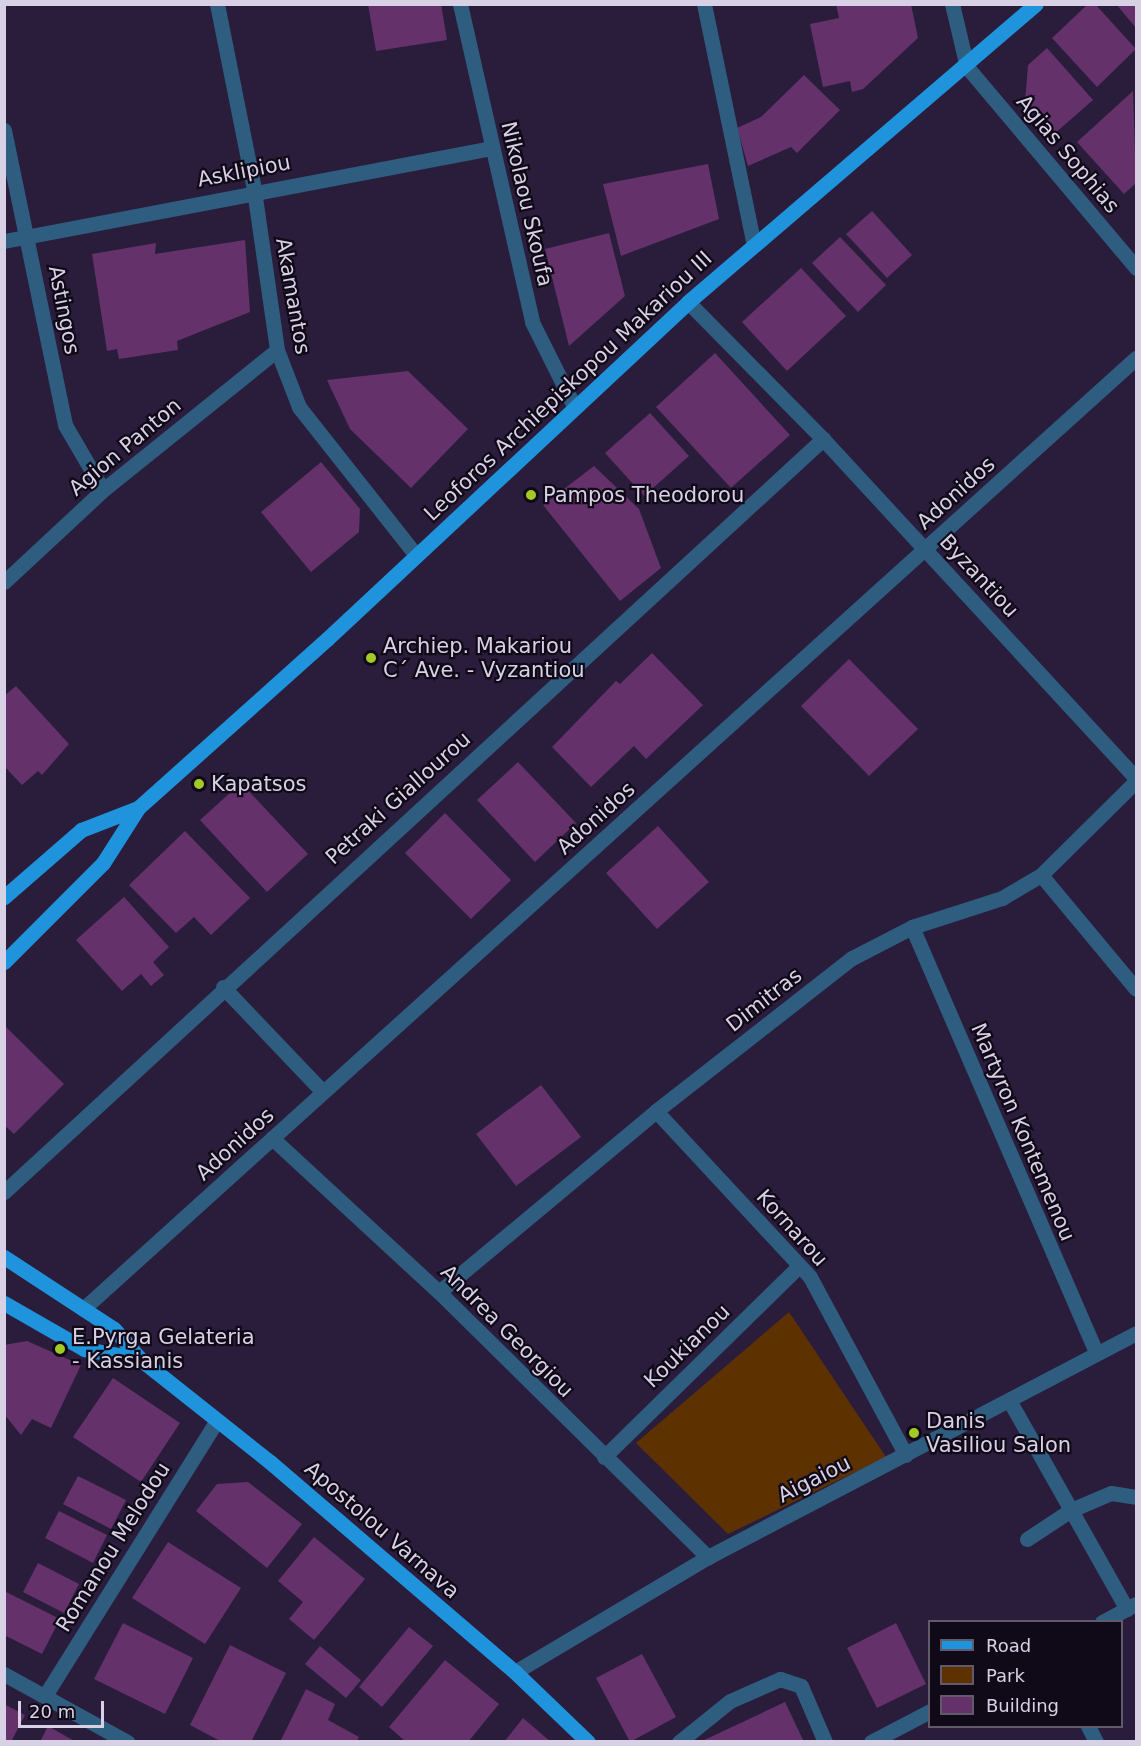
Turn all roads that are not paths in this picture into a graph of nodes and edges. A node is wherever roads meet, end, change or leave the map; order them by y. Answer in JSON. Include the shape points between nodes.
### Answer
{"nodes":[{"id":1,"x":217,"y":4,"type":"edge"},
{"id":2,"x":460,"y":4,"type":"edge"},
{"id":3,"x":704,"y":4,"type":"edge"},
{"id":4,"x":952,"y":4,"type":"edge"},
{"id":5,"x":1036,"y":4,"type":"edge"},
{"id":6,"x":968,"y":67,"type":"junction"},
{"id":7,"x":4,"y":130,"type":"edge"},
{"id":8,"x":492,"y":148,"type":"junction"},
{"id":9,"x":254,"y":190,"type":"junction"},
{"id":10,"x":28,"y":237,"type":"junction"},
{"id":11,"x":4,"y":241,"type":"edge"},
{"id":12,"x":754,"y":245,"type":"junction"},
{"id":13,"x":1137,"y":268,"type":"edge"},
{"id":14,"x":688,"y":302,"type":"junction"},
{"id":15,"x":277,"y":350,"type":"junction"},
{"id":16,"x":1137,"y":358,"type":"edge"},
{"id":17,"x":574,"y":406,"type":"junction"},
{"id":18,"x":823,"y":439,"type":"junction"},
{"id":19,"x":103,"y":490,"type":"junction"},
{"id":20,"x":926,"y":549,"type":"junction"},
{"id":21,"x":416,"y":555,"type":"junction"},
{"id":22,"x":4,"y":582,"type":"edge"},
{"id":23,"x":1137,"y":779,"type":"edge"},
{"id":24,"x":138,"y":808,"type":"junction"},
{"id":25,"x":1041,"y":875,"type":"junction"},
{"id":26,"x":4,"y":897,"type":"edge"},
{"id":27,"x":912,"y":927,"type":"junction"},
{"id":28,"x":4,"y":962,"type":"edge"},
{"id":29,"x":223,"y":987,"type":"junction"},
{"id":30,"x":1137,"y":989,"type":"edge"},
{"id":31,"x":323,"y":1092,"type":"junction"},
{"id":32,"x":656,"y":1111,"type":"junction"},
{"id":33,"x":272,"y":1138,"type":"junction"},
{"id":34,"x":4,"y":1192,"type":"edge"},
{"id":35,"x":4,"y":1257,"type":"edge"},
{"id":36,"x":799,"y":1266,"type":"junction"},
{"id":37,"x":439,"y":1292,"type":"junction"},
{"id":38,"x":4,"y":1303,"type":"edge"},
{"id":39,"x":83,"y":1309,"type":"junction"},
{"id":40,"x":1137,"y":1333,"type":"edge"},
{"id":41,"x":1096,"y":1353,"type":"junction"},
{"id":42,"x":140,"y":1359,"type":"junction"},
{"id":43,"x":1009,"y":1400,"type":"junction"},
{"id":44,"x":216,"y":1422,"type":"junction"},
{"id":45,"x":906,"y":1455,"type":"junction"},
{"id":46,"x":604,"y":1456,"type":"junction"},
{"id":47,"x":1137,"y":1497,"type":"edge"},
{"id":48,"x":1071,"y":1510,"type":"junction"},
{"id":49,"x":1027,"y":1539,"type":"dead end"},
{"id":50,"x":708,"y":1557,"type":"junction"},
{"id":51,"x":1132,"y":1606,"type":"edge"},
{"id":52,"x":1106,"y":1620,"type":"edge"},
{"id":53,"x":516,"y":1672,"type":"junction"},
{"id":54,"x":4,"y":1674,"type":"edge"},
{"id":55,"x":46,"y":1694,"type":"junction"},
{"id":56,"x":928,"y":1712,"type":"edge"},
{"id":57,"x":1089,"y":1728,"type":"edge"},
{"id":58,"x":127,"y":1742,"type":"edge"},
{"id":59,"x":588,"y":1742,"type":"edge"},
{"id":60,"x":679,"y":1742,"type":"edge"},
{"id":61,"x":825,"y":1742,"type":"edge"},
{"id":62,"x":871,"y":1742,"type":"edge"},
{"id":63,"x":1096,"y":1742,"type":"edge"}],
"edges":[{"from":1,"to":9,"type":"street","name":"Akamantos"},
{"from":2,"to":8,"type":"street","name":"Nikolaou Skoufa"},
{"from":3,"to":12,"type":"street"},
{"from":4,"to":6,"type":"street"},
{"from":5,"to":6,"type":"main road","name":"Leoforos Archiepiskopou Makariou III"},
{"from":6,"to":12,"type":"main road","name":"Leoforos Archiepiskopou Makariou III"},
{"from":6,"to":13,"type":"street","name":"Agias Sophias"},
{"from":7,"to":10,"type":"street","name":"Astingos"},
{"from":8,"to":9,"type":"street","name":"Asklipiou"},
{"from":8,"to":17,"type":"street","name":"Nikolaou Skoufa","via":[[532,321]]},
{"from":9,"to":10,"type":"street","name":"Asklipiou"},
{"from":9,"to":15,"type":"street","name":"Akamantos"},
{"from":10,"to":11,"type":"street","name":"Asklipiou"},
{"from":10,"to":19,"type":"street","name":"Astingos","via":[[65,425]]},
{"from":12,"to":14,"type":"main road","name":"Leoforos Archiepiskopou Makariou III"},
{"from":14,"to":17,"type":"main road","name":"Leoforos Archiepiskopou Makariou III"},
{"from":14,"to":18,"type":"street","name":"Byzantiou"},
{"from":15,"to":19,"type":"street","name":"Agion Panton"},
{"from":15,"to":21,"type":"street","name":"Akamantos","via":[[298,407]]},
{"from":16,"to":20,"type":"street","name":"Adonidos"},
{"from":17,"to":21,"type":"main road","name":"Leoforos Archiepiskopou Makariou III"},
{"from":18,"to":20,"type":"street","name":"Byzantiou"},
{"from":18,"to":29,"type":"street","name":"Petraki Giallourou"},
{"from":19,"to":22,"type":"street","name":"Agion Panton"},
{"from":20,"to":23,"type":"street","name":"Byzantiou"},
{"from":20,"to":31,"type":"street","name":"Adonidos"},
{"from":21,"to":24,"type":"main road","name":"Leoforos Archiepiskopou Makariou III"},
{"from":23,"to":25,"type":"street","name":"Dimitras"},
{"from":24,"to":26,"type":"main road","name":"Leoforos Archiepiskopou Makariou III","via":[[81,830]]},
{"from":24,"to":28,"type":"main road","name":"Leoforos Archiepiskopou Makariou III","via":[[102,862]]},
{"from":25,"to":27,"type":"street","name":"Dimitras","via":[[1002,898]]},
{"from":25,"to":30,"type":"street"},
{"from":27,"to":32,"type":"street","name":"Dimitras","via":[[852,958]]},
{"from":27,"to":41,"type":"street","name":"Martyron Kontemenou"},
{"from":29,"to":31,"type":"street"},
{"from":29,"to":34,"type":"street","name":"Petraki Giallourou"},
{"from":31,"to":33,"type":"street","name":"Adonidos"},
{"from":32,"to":36,"type":"street","name":"Kornarou"},
{"from":32,"to":37,"type":"street","name":"Dimitras"},
{"from":33,"to":37,"type":"street","name":"Andrea Georgiou"},
{"from":33,"to":39,"type":"street","name":"Adonidos"},
{"from":35,"to":39,"type":"main road","name":"Apostolou Varnava"},
{"from":36,"to":45,"type":"street","name":"Kornarou","via":[[810,1277]]},
{"from":36,"to":46,"type":"street","name":"Koukianou"},
{"from":37,"to":46,"type":"street","name":"Andrea Georgiou"},
{"from":38,"to":42,"type":"main road","name":"Apostolou Varnava","via":[[84,1349]]},
{"from":39,"to":42,"type":"main road","name":"Apostolou Varnava","via":[[114,1329]]},
{"from":40,"to":41,"type":"street","name":"Aigaiou"},
{"from":41,"to":43,"type":"street","name":"Aigaiou"},
{"from":42,"to":44,"type":"main road","name":"Apostolou Varnava"},
{"from":43,"to":45,"type":"street","name":"Aigaiou"},
{"from":43,"to":48,"type":"street"},
{"from":44,"to":53,"type":"main road","name":"Apostolou Varnava","via":[[270,1462]]},
{"from":44,"to":55,"type":"street","name":"Romanou Melodou"},
{"from":45,"to":50,"type":"street","name":"Aigaiou"},
{"from":46,"to":50,"type":"street","name":"Andrea Georgiou"},
{"from":47,"to":48,"type":"street","via":[[1111,1493]]},
{"from":48,"to":49,"type":"street"},
{"from":48,"to":51,"type":"street"},
{"from":50,"to":53,"type":"street","name":"Aigaiou"},
{"from":51,"to":52,"type":"street"},
{"from":53,"to":59,"type":"main road","name":"Apostolou Varnava"},
{"from":54,"to":55,"type":"street"},
{"from":55,"to":58,"type":"street"},
{"from":56,"to":62,"type":"street"},
{"from":57,"to":63,"type":"street"},
{"from":60,"to":61,"type":"street","via":[[730,1701],[780,1679],[801,1686]]}]}
